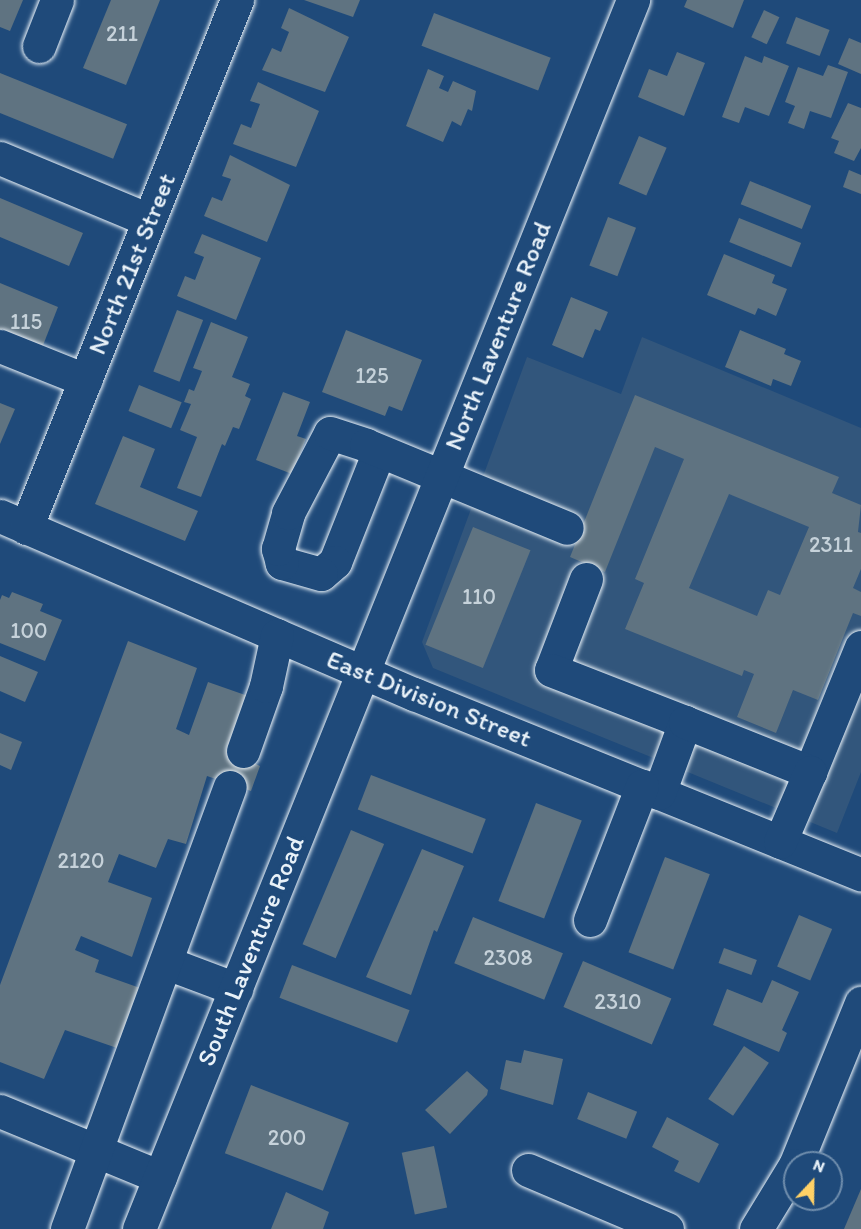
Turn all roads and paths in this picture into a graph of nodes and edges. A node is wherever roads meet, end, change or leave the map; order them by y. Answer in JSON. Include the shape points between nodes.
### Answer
{"nodes":[{"id":1,"x":57,"y":0,"type":"edge"},
{"id":2,"x":237,"y":0,"type":"edge"},
{"id":3,"x":633,"y":0,"type":"edge"},
{"id":4,"x":39,"y":46,"type":"dead end"},
{"id":5,"x":0,"y":158,"type":"edge"},
{"id":6,"x":149,"y":220,"type":"junction"},
{"id":7,"x":0,"y":346,"type":"edge"},
{"id":8,"x":85,"y":380,"type":"junction"},
{"id":9,"x":379,"y":451,"type":"dead end"},
{"id":10,"x":441,"y":478,"type":"junction"},
{"id":11,"x":13,"y":522,"type":"edge"},
{"id":12,"x":567,"y":528,"type":"dead end"},
{"id":13,"x":586,"y":579,"type":"dead end"},
{"id":14,"x":277,"y":635,"type":"junction"},
{"id":15,"x":861,"y":647,"type":"edge"},
{"id":16,"x":364,"y":672,"type":"junction"},
{"id":17,"x":686,"y":722,"type":"junction"},
{"id":18,"x":243,"y":751,"type":"dead end"},
{"id":19,"x":810,"y":772,"type":"junction"},
{"id":20,"x":230,"y":787,"type":"dead end"},
{"id":21,"x":651,"y":789,"type":"junction"},
{"id":22,"x":780,"y":842,"type":"junction"},
{"id":23,"x":861,"y":875,"type":"edge"},
{"id":24,"x":590,"y":920,"type":"dead end"},
{"id":25,"x":167,"y":963,"type":"junction"},
{"id":26,"x":236,"y":989,"type":"junction"},
{"id":27,"x":861,"y":1004,"type":"edge"},
{"id":28,"x":0,"y":1111,"type":"edge"},
{"id":29,"x":96,"y":1150,"type":"junction"},
{"id":30,"x":801,"y":1151,"type":"edge"},
{"id":31,"x":528,"y":1170,"type":"dead end"},
{"id":32,"x":160,"y":1177,"type":"junction"},
{"id":33,"x":783,"y":1185,"type":"edge"},
{"id":34,"x":66,"y":1229,"type":"edge"},
{"id":35,"x":139,"y":1229,"type":"edge"},
{"id":36,"x":667,"y":1229,"type":"edge"},
{"id":37,"x":756,"y":1229,"type":"edge"}],
"edges":[{"from":1,"to":4,"type":"street"},
{"from":2,"to":6,"type":"street","name":"North 21st Street"},
{"from":3,"to":10,"type":"street","name":"North Laventure Road"},
{"from":5,"to":6,"type":"street"},
{"from":6,"to":8,"type":"street","name":"North 21st Street"},
{"from":7,"to":8,"type":"street"},
{"from":8,"to":11,"type":"street","name":"North 21st Street"},
{"from":9,"to":10,"type":"street"},
{"from":10,"to":12,"type":"street"},
{"from":10,"to":16,"type":"street","name":"North Laventure Road"},
{"from":11,"to":14,"type":"street","name":"East Division Street"},
{"from":13,"to":17,"type":"street","via":[[551,670]]},
{"from":14,"to":16,"type":"street","name":"East Division Street"},
{"from":14,"to":18,"type":"street","via":[[266,686]]},
{"from":15,"to":19,"type":"street"},
{"from":16,"to":21,"type":"street","name":"East Division Street"},
{"from":16,"to":26,"type":"street","name":"South Laventure Road"},
{"from":17,"to":19,"type":"street"},
{"from":17,"to":21,"type":"street"},
{"from":19,"to":22,"type":"street"},
{"from":20,"to":25,"type":"street"},
{"from":21,"to":22,"type":"street","name":"East Division Street"},
{"from":21,"to":24,"type":"street"},
{"from":22,"to":23,"type":"street","name":"East Division Street"},
{"from":25,"to":26,"type":"street"},
{"from":25,"to":29,"type":"street"},
{"from":26,"to":32,"type":"street","name":"South Laventure Road"},
{"from":27,"to":30,"type":"street"},
{"from":28,"to":29,"type":"street"},
{"from":29,"to":32,"type":"street"},
{"from":29,"to":34,"type":"street"},
{"from":31,"to":36,"type":"street"},
{"from":32,"to":35,"type":"street","name":"South Laventure Road"},
{"from":33,"to":37,"type":"street"}]}
